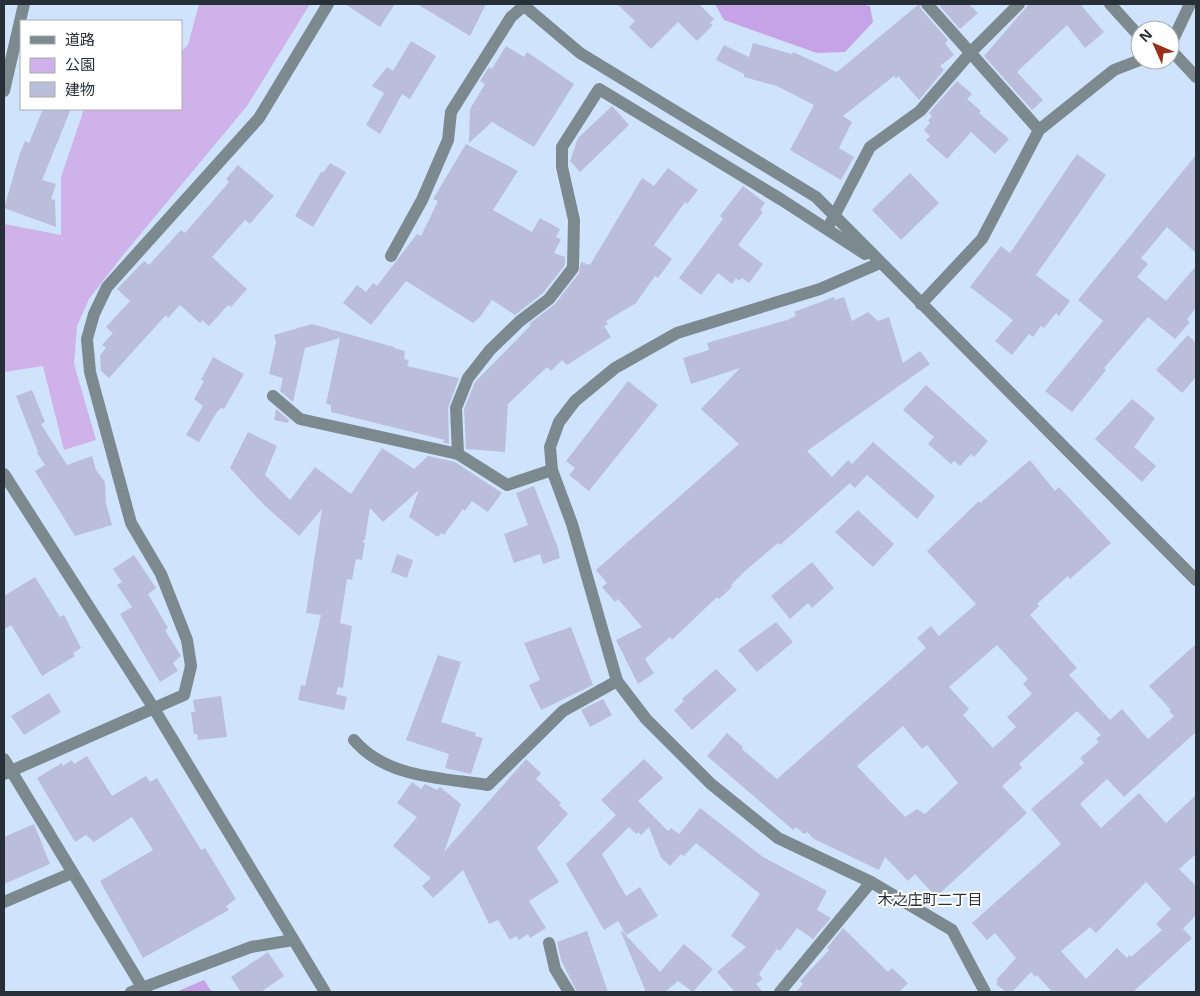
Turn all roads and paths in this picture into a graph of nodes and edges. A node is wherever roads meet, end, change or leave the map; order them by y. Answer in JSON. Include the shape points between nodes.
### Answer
{"nodes":[{"id":1,"x":24,"y":4,"type":"edge"},
{"id":2,"x":328,"y":4,"type":"edge"},
{"id":3,"x":524,"y":4,"type":"edge"},
{"id":4,"x":927,"y":4,"type":"edge"},
{"id":5,"x":1019,"y":4,"type":"edge"},
{"id":6,"x":1110,"y":4,"type":"edge"},
{"id":7,"x":1190,"y":4,"type":"edge"},
{"id":8,"x":20,"y":20,"type":"edge"},
{"id":9,"x":20,"y":21,"type":"edge"},
{"id":10,"x":1130,"y":26,"type":"edge"},
{"id":11,"x":1180,"y":26,"type":"edge"},
{"id":12,"x":971,"y":52,"type":"junction"},
{"id":13,"x":1180,"y":59,"type":"edge"},
{"id":14,"x":1130,"y":64,"type":"edge"},
{"id":15,"x":1196,"y":77,"type":"edge"},
{"id":16,"x":4,"y":91,"type":"edge"},
{"id":17,"x":1039,"y":130,"type":"junction"},
{"id":18,"x":834,"y":214,"type":"junction"},
{"id":19,"x":828,"y":231,"type":"junction"},
{"id":20,"x":391,"y":256,"type":"dead end"},
{"id":21,"x":880,"y":263,"type":"junction"},
{"id":22,"x":921,"y":304,"type":"junction"},
{"id":23,"x":273,"y":396,"type":"dead end"},
{"id":24,"x":458,"y":454,"type":"junction"},
{"id":25,"x":552,"y":470,"type":"junction"},
{"id":26,"x":4,"y":474,"type":"edge"},
{"id":27,"x":1196,"y":580,"type":"edge"},
{"id":28,"x":617,"y":681,"type":"junction"},
{"id":29,"x":153,"y":707,"type":"junction"},
{"id":30,"x":354,"y":740,"type":"dead end"},
{"id":31,"x":4,"y":759,"type":"edge"},
{"id":32,"x":7,"y":773,"type":"edge"},
{"id":33,"x":72,"y":873,"type":"junction"},
{"id":34,"x":871,"y":882,"type":"junction"},
{"id":35,"x":4,"y":902,"type":"edge"},
{"id":36,"x":292,"y":940,"type":"junction"},
{"id":37,"x":549,"y":944,"type":"dead end"},
{"id":38,"x":136,"y":990,"type":"edge"},
{"id":39,"x":786,"y":990,"type":"edge"},
{"id":40,"x":325,"y":992,"type":"edge"},
{"id":41,"x":569,"y":992,"type":"edge"},
{"id":42,"x":985,"y":992,"type":"edge"}],
"edges":[{"from":1,"to":8,"type":"street"},
{"from":2,"to":29,"type":"street","via":[[259,118],[107,287],[87,339],[90,372],[130,523],[161,574],[187,640],[191,666],[184,694]]},
{"from":3,"to":18,"type":"street","via":[[580,53],[816,197]]},
{"from":3,"to":20,"type":"street","via":[[511,17],[451,112],[448,140],[422,200]]},
{"from":4,"to":12,"type":"street"},
{"from":5,"to":12,"type":"street"},
{"from":6,"to":10,"type":"street"},
{"from":7,"to":11,"type":"street"},
{"from":9,"to":16,"type":"street"},
{"from":12,"to":17,"type":"street"},
{"from":12,"to":18,"type":"street","via":[[920,111],[870,147]]},
{"from":13,"to":15,"type":"street"},
{"from":14,"to":17,"type":"street","via":[[1114,70]]},
{"from":17,"to":22,"type":"street","via":[[982,239]]},
{"from":18,"to":19,"type":"street"},
{"from":18,"to":21,"type":"street"},
{"from":19,"to":21,"type":"street"},
{"from":19,"to":24,"type":"street","via":[[599,89],[562,147],[562,167],[574,220],[573,268],[549,299],[490,350],[468,378],[456,408]]},
{"from":21,"to":22,"type":"street"},
{"from":21,"to":25,"type":"street","via":[[820,290],[677,333],[615,368],[574,401],[559,422],[550,447]]},
{"from":22,"to":27,"type":"street"},
{"from":23,"to":24,"type":"street","via":[[300,420]]},
{"from":24,"to":25,"type":"street","via":[[507,485]]},
{"from":25,"to":28,"type":"street","via":[[572,524]]},
{"from":26,"to":29,"type":"street"},
{"from":28,"to":30,"type":"street","via":[[563,711],[488,785],[403,771],[365,753]]},
{"from":28,"to":34,"type":"street","via":[[646,719],[680,753],[778,838]]},
{"from":29,"to":32,"type":"street"},
{"from":29,"to":36,"type":"street"},
{"from":31,"to":32,"type":"street"},
{"from":32,"to":33,"type":"street"},
{"from":33,"to":35,"type":"street"},
{"from":33,"to":38,"type":"street"},
{"from":34,"to":39,"type":"street"},
{"from":34,"to":42,"type":"street","via":[[952,930]]},
{"from":36,"to":38,"type":"street","via":[[251,947]]},
{"from":36,"to":40,"type":"street"},
{"from":37,"to":41,"type":"street","via":[[555,969]]}]}
